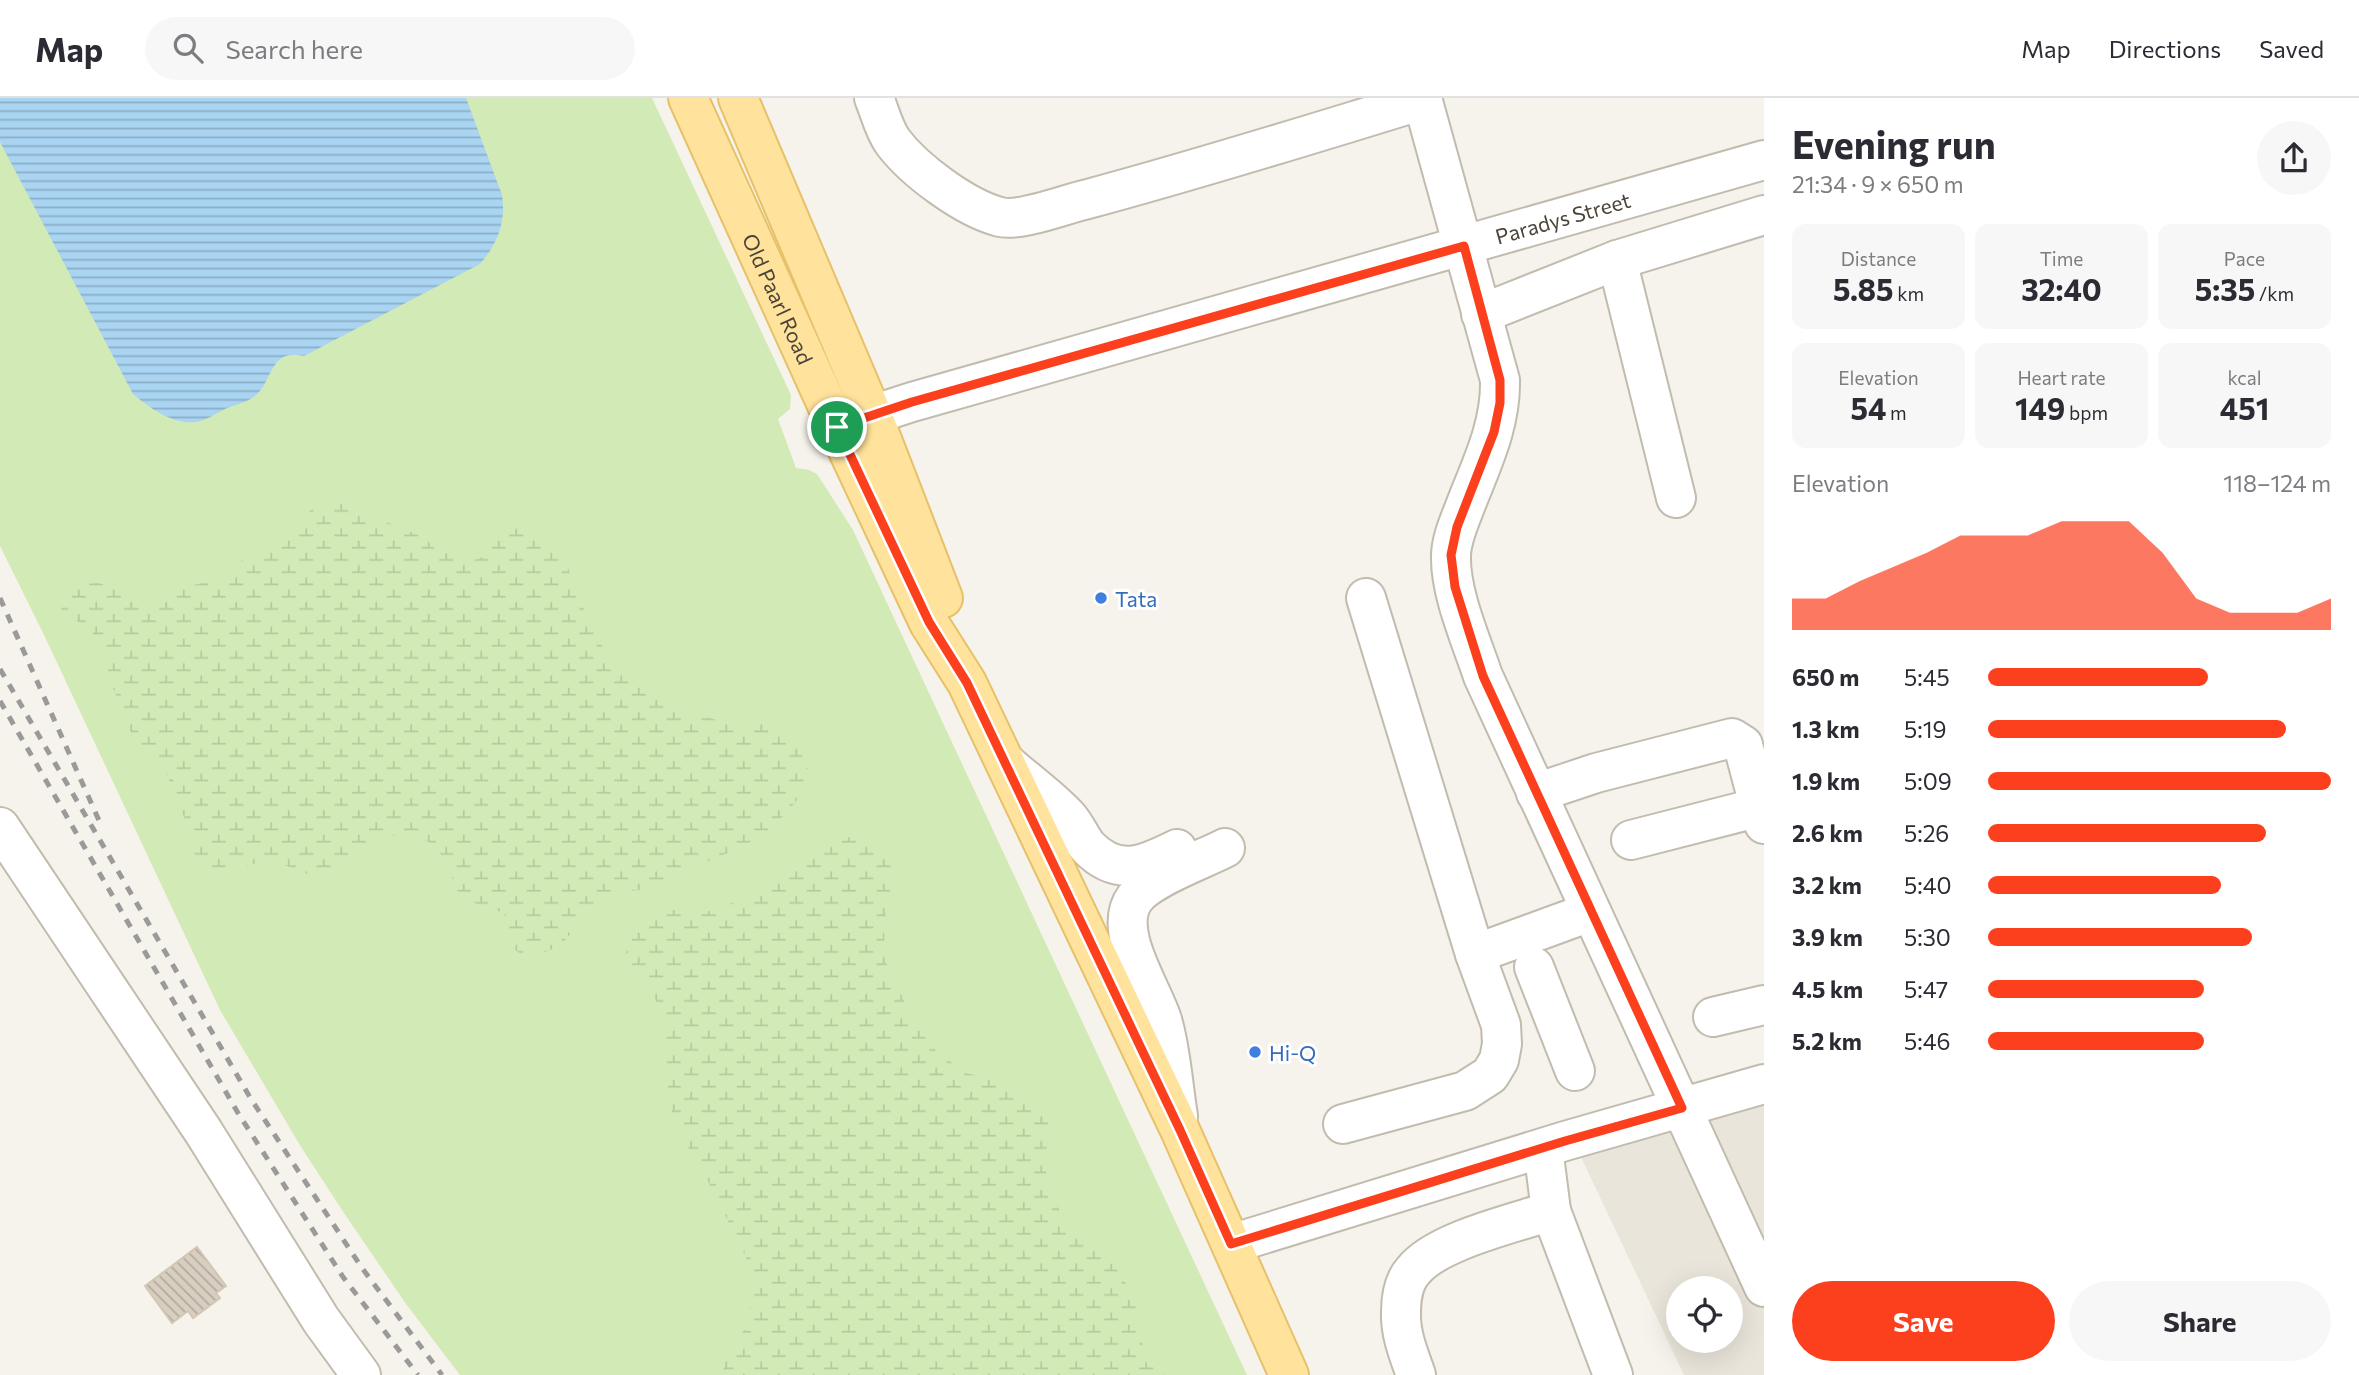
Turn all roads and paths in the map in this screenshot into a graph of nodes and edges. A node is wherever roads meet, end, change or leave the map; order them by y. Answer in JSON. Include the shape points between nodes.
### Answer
{"nodes":[{"id":1,"x":688,"y":98,"type":"edge"},
{"id":2,"x":738,"y":98,"type":"edge"},
{"id":3,"x":874,"y":98,"type":"edge"},
{"id":4,"x":1423,"y":99,"type":"edge"},
{"id":5,"x":1764,"y":160,"type":"edge"},
{"id":6,"x":1764,"y":215,"type":"edge"},
{"id":7,"x":1464,"y":246,"type":"junction"},
{"id":8,"x":1617,"y":260,"type":"junction"},
{"id":9,"x":1481,"y":314,"type":"junction"},
{"id":10,"x":872,"y":414,"type":"junction"},
{"id":11,"x":837,"y":427,"type":"junction"},
{"id":12,"x":1676,"y":498,"type":"dead end"},
{"id":13,"x":1366,"y":597,"type":"dead end"},
{"id":14,"x":967,"y":683,"type":"junction"},
{"id":15,"x":1005,"y":762,"type":"junction"},
{"id":16,"x":1536,"y":793,"type":"junction"},
{"id":17,"x":1762,"y":816,"type":"edge"},
{"id":18,"x":0,"y":827,"type":"edge"},
{"id":19,"x":1631,"y":840,"type":"dead end"},
{"id":20,"x":1590,"y":912,"type":"junction"},
{"id":21,"x":1475,"y":954,"type":"junction"},
{"id":22,"x":1534,"y":967,"type":"dead end"},
{"id":23,"x":1764,"y":1005,"type":"edge"},
{"id":24,"x":1551,"y":1012,"type":"junction"},
{"id":25,"x":1713,"y":1017,"type":"dead end"},
{"id":26,"x":1501,"y":1025,"type":"junction"},
{"id":27,"x":1575,"y":1071,"type":"dead end"},
{"id":28,"x":1764,"y":1084,"type":"edge"},
{"id":29,"x":1682,"y":1108,"type":"junction"},
{"id":30,"x":1343,"y":1124,"type":"dead end"},
{"id":31,"x":1180,"y":1130,"type":"junction"},
{"id":32,"x":1543,"y":1148,"type":"junction"},
{"id":33,"x":1551,"y":1211,"type":"junction"},
{"id":34,"x":1231,"y":1244,"type":"junction"},
{"id":35,"x":1764,"y":1287,"type":"edge"},
{"id":36,"x":361,"y":1375,"type":"edge"},
{"id":37,"x":1289,"y":1375,"type":"edge"},
{"id":38,"x":1416,"y":1375,"type":"edge"},
{"id":39,"x":1613,"y":1375,"type":"edge"}],
"edges":[{"from":1,"to":11,"type":"main road","name":"Old Paarl Road"},
{"from":2,"to":10,"type":"main road","name":"Old Paarl Road"},
{"from":3,"to":4,"type":"street","via":[[891,139],[908,160],[961,198],[1003,218],[1163,179]]},
{"from":4,"to":7,"type":"street"},
{"from":5,"to":7,"type":"street","name":"Paradys Street"},
{"from":6,"to":8,"type":"street"},
{"from":7,"to":9,"type":"street"},
{"from":7,"to":10,"type":"street","name":"Paradys Street"},
{"from":8,"to":9,"type":"street"},
{"from":8,"to":12,"type":"street"},
{"from":9,"to":16,"type":"street","via":[[1500,380],[1500,403],[1451,555],[1455,587],[1483,676]]},
{"from":10,"to":11,"type":"street","name":"Paradys Street"},
{"from":10,"to":14,"type":"main road","name":"Old Paarl Road","via":[[947,607]]},
{"from":11,"to":14,"type":"main road","name":"Old Paarl Road","via":[[929,622]]},
{"from":13,"to":21,"type":"street"},
{"from":14,"to":15,"type":"main road","name":"Old Paarl Road"},
{"from":15,"to":31,"type":"main road","name":"Old Paarl Road"},
{"from":15,"to":31,"type":"street","via":[[1069,817],[1088,847],[1126,868],[1221,839],[1149,885],[1134,899],[1129,917],[1130,943],[1163,1021]]},
{"from":16,"to":17,"type":"street","via":[[1732,738],[1743,745]]},
{"from":16,"to":20,"type":"street"},
{"from":17,"to":19,"type":"street"},
{"from":18,"to":36,"type":"street"},
{"from":20,"to":21,"type":"street"},
{"from":20,"to":29,"type":"street"},
{"from":21,"to":26,"type":"street"},
{"from":22,"to":24,"type":"street"},
{"from":23,"to":25,"type":"street"},
{"from":24,"to":26,"type":"street"},
{"from":24,"to":27,"type":"street"},
{"from":26,"to":30,"type":"street","via":[[1499,1060],[1490,1075],[1465,1091]]},
{"from":28,"to":29,"type":"street"},
{"from":29,"to":32,"type":"street"},
{"from":29,"to":35,"type":"street"},
{"from":31,"to":34,"type":"main road","name":"Old Paarl Road"},
{"from":32,"to":33,"type":"street"},
{"from":32,"to":34,"type":"street"},
{"from":33,"to":38,"type":"street","via":[[1460,1241],[1429,1256],[1412,1271],[1401,1312]]},
{"from":33,"to":39,"type":"street"},
{"from":34,"to":37,"type":"main road","name":"Old Paarl Road"}]}
